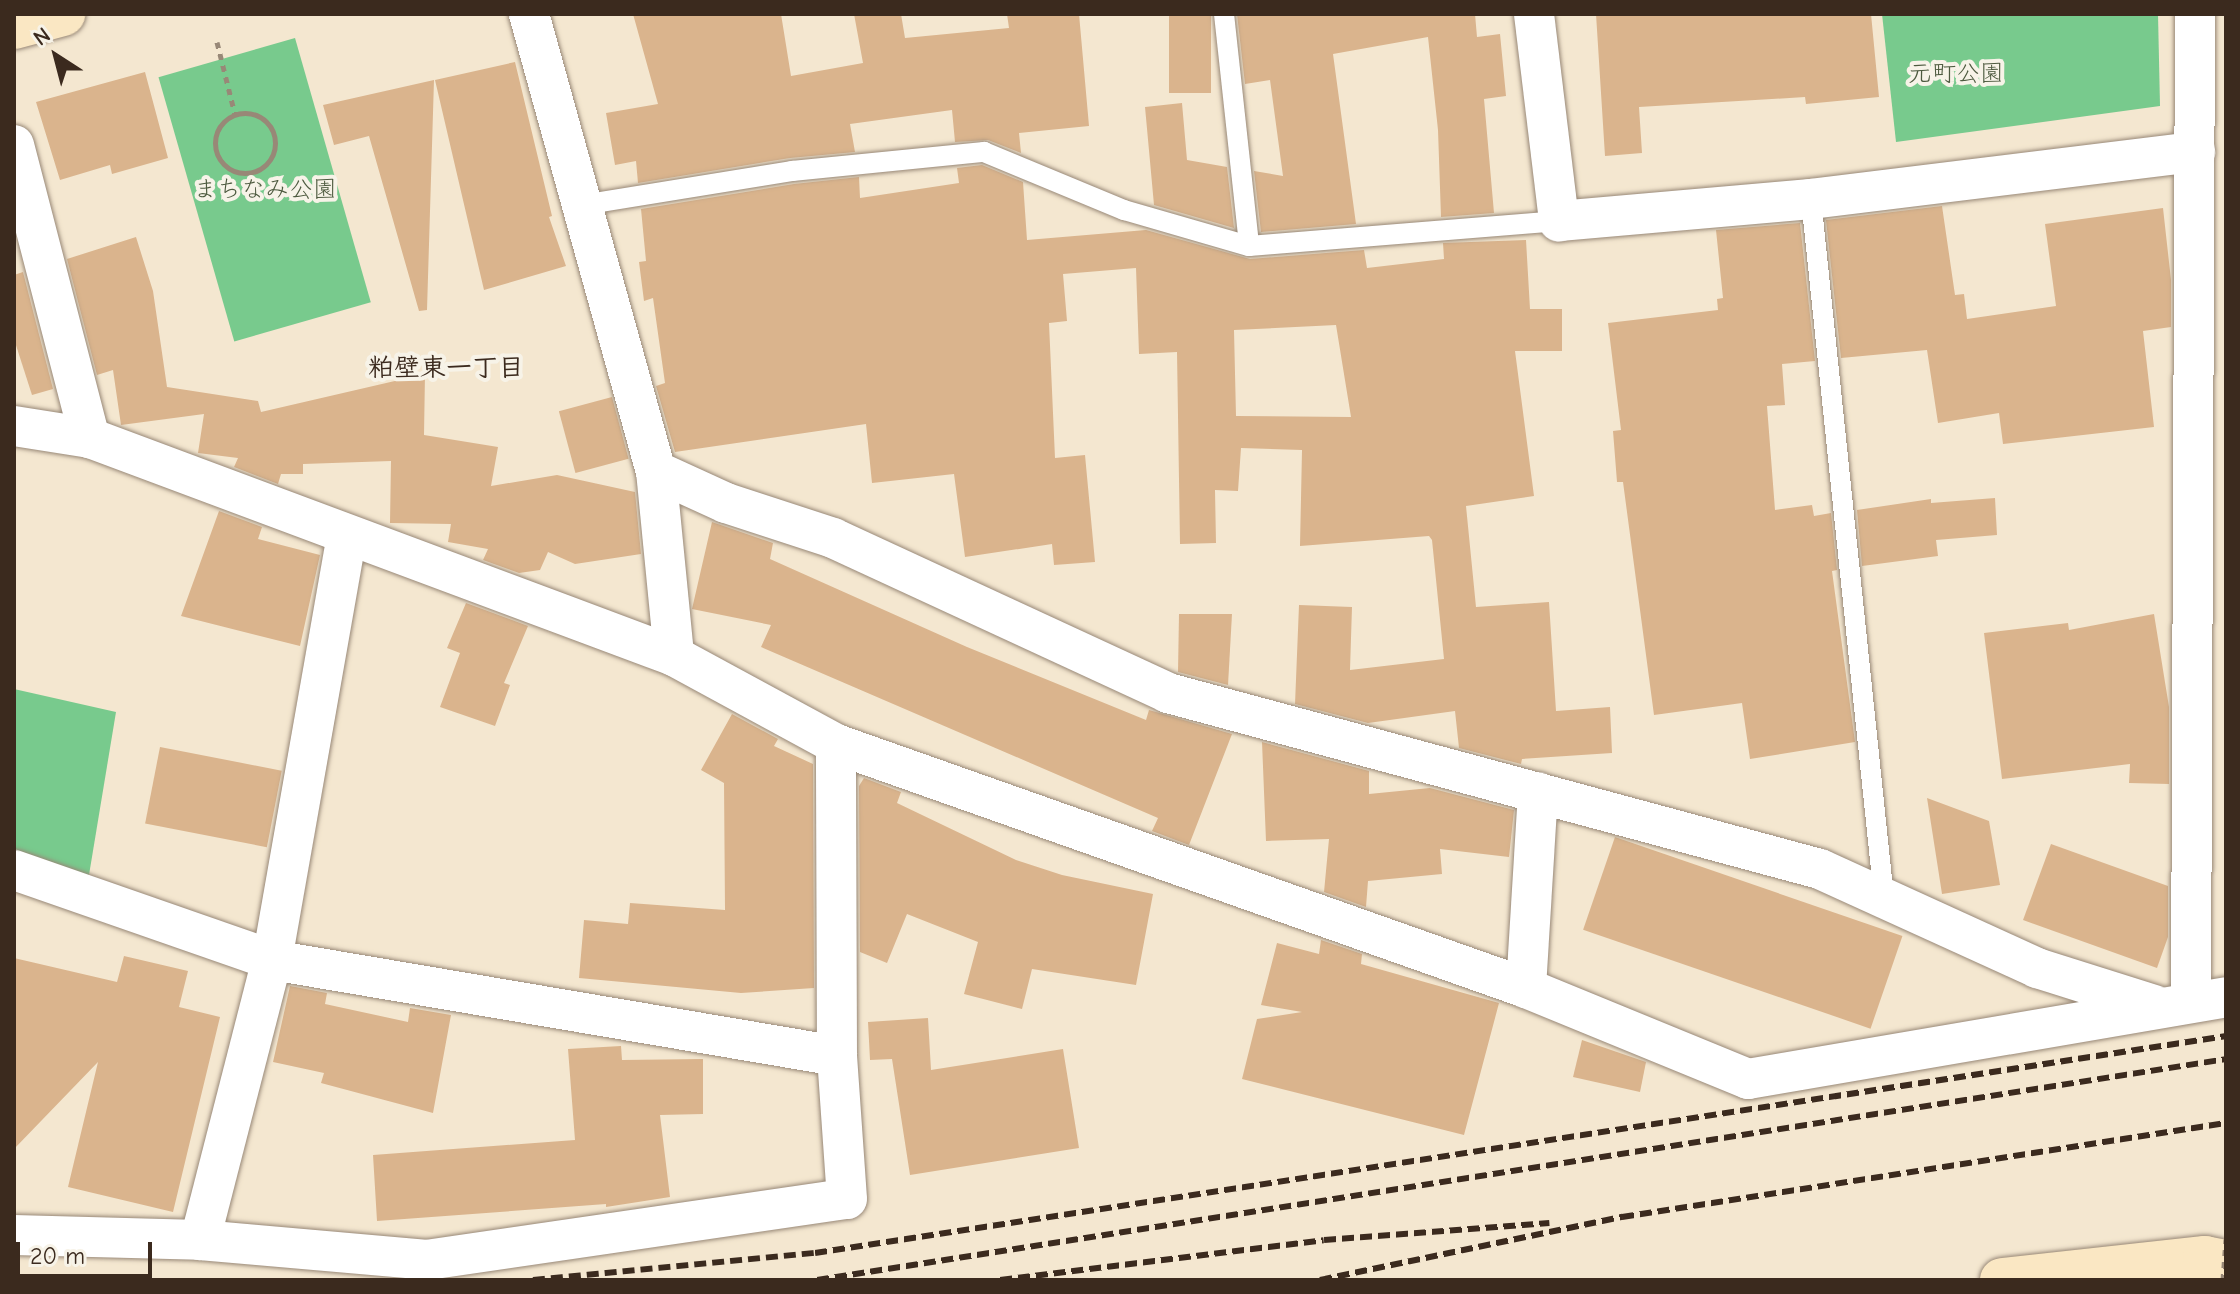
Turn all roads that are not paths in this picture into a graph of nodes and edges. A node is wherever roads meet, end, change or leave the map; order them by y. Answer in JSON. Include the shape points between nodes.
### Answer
{"nodes":[{"id":1,"x":63,"y":14,"type":"edge"},
{"id":2,"x":529,"y":14,"type":"edge"},
{"id":3,"x":1224,"y":14,"type":"edge"},
{"id":4,"x":1534,"y":14,"type":"edge"},
{"id":5,"x":2195,"y":14,"type":"edge"},
{"id":6,"x":14,"y":27,"type":"edge"},
{"id":7,"x":14,"y":145,"type":"edge"},
{"id":8,"x":2195,"y":152,"type":"junction"},
{"id":9,"x":1811,"y":199,"type":"junction"},
{"id":10,"x":582,"y":205,"type":"junction"},
{"id":11,"x":1559,"y":221,"type":"junction"},
{"id":12,"x":1249,"y":246,"type":"junction"},
{"id":13,"x":14,"y":426,"type":"edge"},
{"id":14,"x":101,"y":447,"type":"junction"},
{"id":15,"x":656,"y":471,"type":"junction"},
{"id":16,"x":347,"y":536,"type":"junction"},
{"id":17,"x":674,"y":656,"type":"junction"},
{"id":18,"x":836,"y":744,"type":"junction"},
{"id":19,"x":1538,"y":792,"type":"junction"},
{"id":20,"x":14,"y":870,"type":"edge"},
{"id":21,"x":1884,"y":898,"type":"junction"},
{"id":22,"x":272,"y":960,"type":"junction"},
{"id":23,"x":1526,"y":988,"type":"junction"},
{"id":24,"x":2193,"y":1002,"type":"edge"},
{"id":25,"x":837,"y":1056,"type":"junction"},
{"id":26,"x":14,"y":1235,"type":"edge"},
{"id":27,"x":200,"y":1240,"type":"junction"},
{"id":28,"x":2217,"y":1264,"type":"edge"},
{"id":29,"x":2002,"y":1280,"type":"edge"}],
"edges":[{"from":1,"to":6,"type":"street"},
{"from":2,"to":10,"type":"street"},
{"from":3,"to":12,"type":"lane"},
{"from":4,"to":11,"type":"street"},
{"from":5,"to":8,"type":"street"},
{"from":7,"to":14,"type":"street"},
{"from":8,"to":9,"type":"street"},
{"from":8,"to":24,"type":"street"},
{"from":9,"to":11,"type":"street"},
{"from":9,"to":21,"type":"lane"},
{"from":10,"to":12,"type":"lane","via":[[792,171],[984,152],[1124,210]]},
{"from":10,"to":15,"type":"street"},
{"from":11,"to":12,"type":"lane"},
{"from":13,"to":14,"type":"street"},
{"from":14,"to":16,"type":"street"},
{"from":15,"to":17,"type":"street"},
{"from":15,"to":19,"type":"street","via":[[726,503],[833,538],[1168,693]]},
{"from":16,"to":17,"type":"street"},
{"from":16,"to":22,"type":"street"},
{"from":17,"to":18,"type":"street"},
{"from":18,"to":23,"type":"street"},
{"from":18,"to":25,"type":"street"},
{"from":19,"to":21,"type":"street","via":[[1820,869]]},
{"from":19,"to":23,"type":"street"},
{"from":20,"to":22,"type":"street"},
{"from":21,"to":24,"type":"street","via":[[2037,968]]},
{"from":22,"to":25,"type":"street"},
{"from":22,"to":27,"type":"street"},
{"from":23,"to":24,"type":"street","via":[[1748,1079]]},
{"from":25,"to":27,"type":"street","via":[[847,1199],[427,1260]]},
{"from":26,"to":27,"type":"street"},
{"from":28,"to":29,"type":"street"}]}
